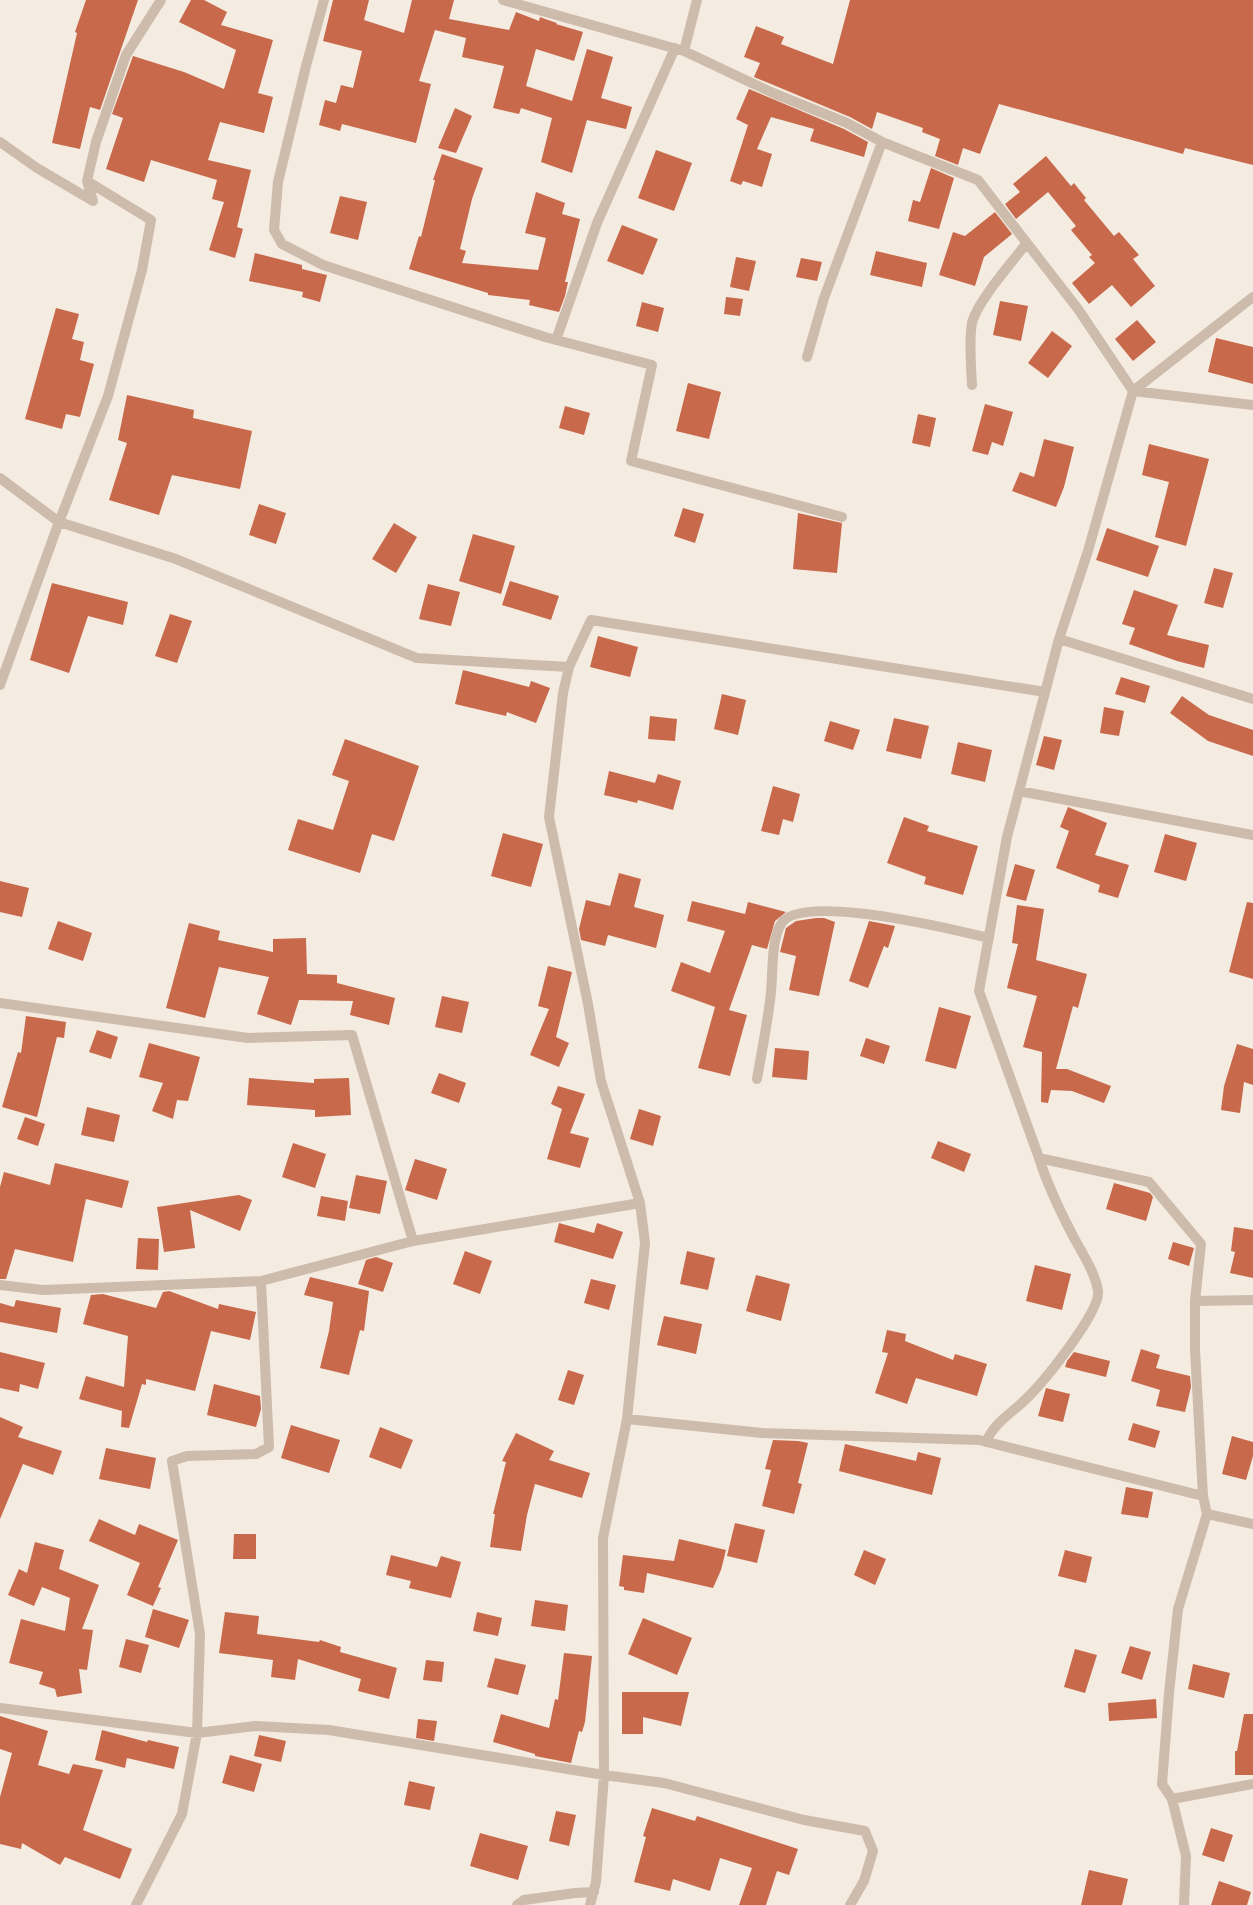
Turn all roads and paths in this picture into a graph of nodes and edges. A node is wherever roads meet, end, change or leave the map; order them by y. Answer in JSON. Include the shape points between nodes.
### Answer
{"nodes":[{"id":1,"x":161,"y":0,"type":"edge"},
{"id":2,"x":324,"y":0,"type":"edge"},
{"id":3,"x":503,"y":0,"type":"edge"},
{"id":4,"x":697,"y":0,"type":"edge"},
{"id":5,"x":680,"y":49,"type":"junction"},
{"id":6,"x":0,"y":142,"type":"edge"},
{"id":7,"x":882,"y":142,"type":"junction"},
{"id":8,"x":87,"y":180,"type":"junction"},
{"id":9,"x":1026,"y":244,"type":"junction"},
{"id":10,"x":1253,"y":297,"type":"edge"},
{"id":11,"x":556,"y":340,"type":"junction"},
{"id":12,"x":807,"y":357,"type":"dead end"},
{"id":13,"x":972,"y":385,"type":"dead end"},
{"id":14,"x":1133,"y":391,"type":"junction"},
{"id":15,"x":1253,"y":405,"type":"edge"},
{"id":16,"x":0,"y":478,"type":"edge"},
{"id":17,"x":842,"y":517,"type":"dead end"},
{"id":18,"x":59,"y":522,"type":"junction"},
{"id":19,"x":1059,"y":639,"type":"junction"},
{"id":20,"x":569,"y":667,"type":"junction"},
{"id":21,"x":0,"y":685,"type":"edge"},
{"id":22,"x":1045,"y":692,"type":"junction"},
{"id":23,"x":1253,"y":699,"type":"edge"},
{"id":24,"x":1019,"y":791,"type":"junction"},
{"id":25,"x":1253,"y":835,"type":"edge"},
{"id":26,"x":989,"y":938,"type":"junction"},
{"id":27,"x":0,"y":1002,"type":"edge"},
{"id":28,"x":757,"y":1079,"type":"dead end"},
{"id":29,"x":1039,"y":1158,"type":"junction"},
{"id":30,"x":640,"y":1203,"type":"junction"},
{"id":31,"x":413,"y":1241,"type":"junction"},
{"id":32,"x":261,"y":1281,"type":"junction"},
{"id":33,"x":0,"y":1285,"type":"edge"},
{"id":34,"x":1253,"y":1300,"type":"edge"},
{"id":35,"x":1195,"y":1301,"type":"junction"},
{"id":36,"x":627,"y":1419,"type":"junction"},
{"id":37,"x":986,"y":1442,"type":"junction"},
{"id":38,"x":1203,"y":1496,"type":"junction"},
{"id":39,"x":1207,"y":1514,"type":"junction"},
{"id":40,"x":1253,"y":1524,"type":"edge"},
{"id":41,"x":0,"y":1708,"type":"edge"},
{"id":42,"x":197,"y":1733,"type":"junction"},
{"id":43,"x":604,"y":1775,"type":"junction"},
{"id":44,"x":1253,"y":1784,"type":"edge"},
{"id":45,"x":1172,"y":1800,"type":"junction"},
{"id":46,"x":594,"y":1892,"type":"junction"},
{"id":47,"x":136,"y":1905,"type":"edge"},
{"id":48,"x":517,"y":1905,"type":"edge"},
{"id":49,"x":590,"y":1905,"type":"edge"},
{"id":50,"x":850,"y":1905,"type":"edge"},
{"id":51,"x":1184,"y":1905,"type":"edge"}],
"edges":[{"from":1,"to":8,"type":"street","via":[[126,55],[96,142]]},
{"from":2,"to":11,"type":"street","via":[[278,182],[274,230],[282,244],[323,265]]},
{"from":3,"to":5,"type":"street"},
{"from":4,"to":5,"type":"street"},
{"from":5,"to":7,"type":"street","via":[[773,93],[848,122]]},
{"from":5,"to":11,"type":"street","via":[[597,223]]},
{"from":6,"to":8,"type":"street","via":[[37,168],[93,201]]},
{"from":7,"to":9,"type":"street","via":[[978,180]]},
{"from":7,"to":12,"type":"street","via":[[824,298]]},
{"from":8,"to":18,"type":"street","via":[[151,220],[142,270],[108,396]]},
{"from":9,"to":13,"type":"street","via":[[999,278],[972,323]]},
{"from":9,"to":14,"type":"street","via":[[1078,309]]},
{"from":10,"to":14,"type":"street"},
{"from":11,"to":17,"type":"street","via":[[652,365],[631,461]]},
{"from":14,"to":15,"type":"street"},
{"from":14,"to":19,"type":"street","via":[[1088,551]]},
{"from":16,"to":18,"type":"street"},
{"from":18,"to":20,"type":"street","via":[[176,559],[417,658]]},
{"from":18,"to":21,"type":"street"},
{"from":19,"to":22,"type":"street"},
{"from":19,"to":23,"type":"street"},
{"from":20,"to":22,"type":"street","via":[[591,620]]},
{"from":20,"to":30,"type":"street","via":[[563,693],[549,817],[588,1004],[601,1081]]},
{"from":22,"to":24,"type":"street"},
{"from":24,"to":25,"type":"street"},
{"from":24,"to":26,"type":"street","via":[[1007,837]]},
{"from":26,"to":28,"type":"street","via":[[946,928],[848,912],[804,911],[789,915],[781,923],[776,941],[771,993]]},
{"from":26,"to":29,"type":"street","via":[[979,991]]},
{"from":27,"to":31,"type":"street","via":[[248,1038],[352,1034]]},
{"from":29,"to":35,"type":"street","via":[[1149,1182],[1201,1244]]},
{"from":29,"to":37,"type":"street","via":[[1099,1293],[1094,1311],[1054,1367],[1019,1407],[996,1424]]},
{"from":30,"to":31,"type":"street"},
{"from":30,"to":36,"type":"street","via":[[644,1243]]},
{"from":31,"to":32,"type":"street"},
{"from":32,"to":33,"type":"street","via":[[43,1290]]},
{"from":32,"to":42,"type":"street","via":[[270,1447],[256,1454],[187,1456],[172,1461],[200,1634]]},
{"from":34,"to":35,"type":"street"},
{"from":35,"to":38,"type":"street","via":[[1195,1350]]},
{"from":36,"to":37,"type":"street","via":[[762,1433]]},
{"from":36,"to":43,"type":"street","via":[[603,1538]]},
{"from":37,"to":38,"type":"street"},
{"from":38,"to":39,"type":"street"},
{"from":39,"to":40,"type":"street"},
{"from":39,"to":45,"type":"street","via":[[1178,1609],[1162,1784]]},
{"from":41,"to":42,"type":"street"},
{"from":42,"to":43,"type":"street","via":[[256,1726],[329,1730]]},
{"from":42,"to":47,"type":"street","via":[[182,1814]]},
{"from":43,"to":46,"type":"street"},
{"from":43,"to":50,"type":"street","via":[[664,1783],[804,1820],[865,1831],[873,1851],[864,1882]]},
{"from":44,"to":45,"type":"street"},
{"from":45,"to":51,"type":"street","via":[[1186,1856]]},
{"from":46,"to":48,"type":"street","via":[[575,1892],[524,1900]]},
{"from":46,"to":49,"type":"street"}]}
